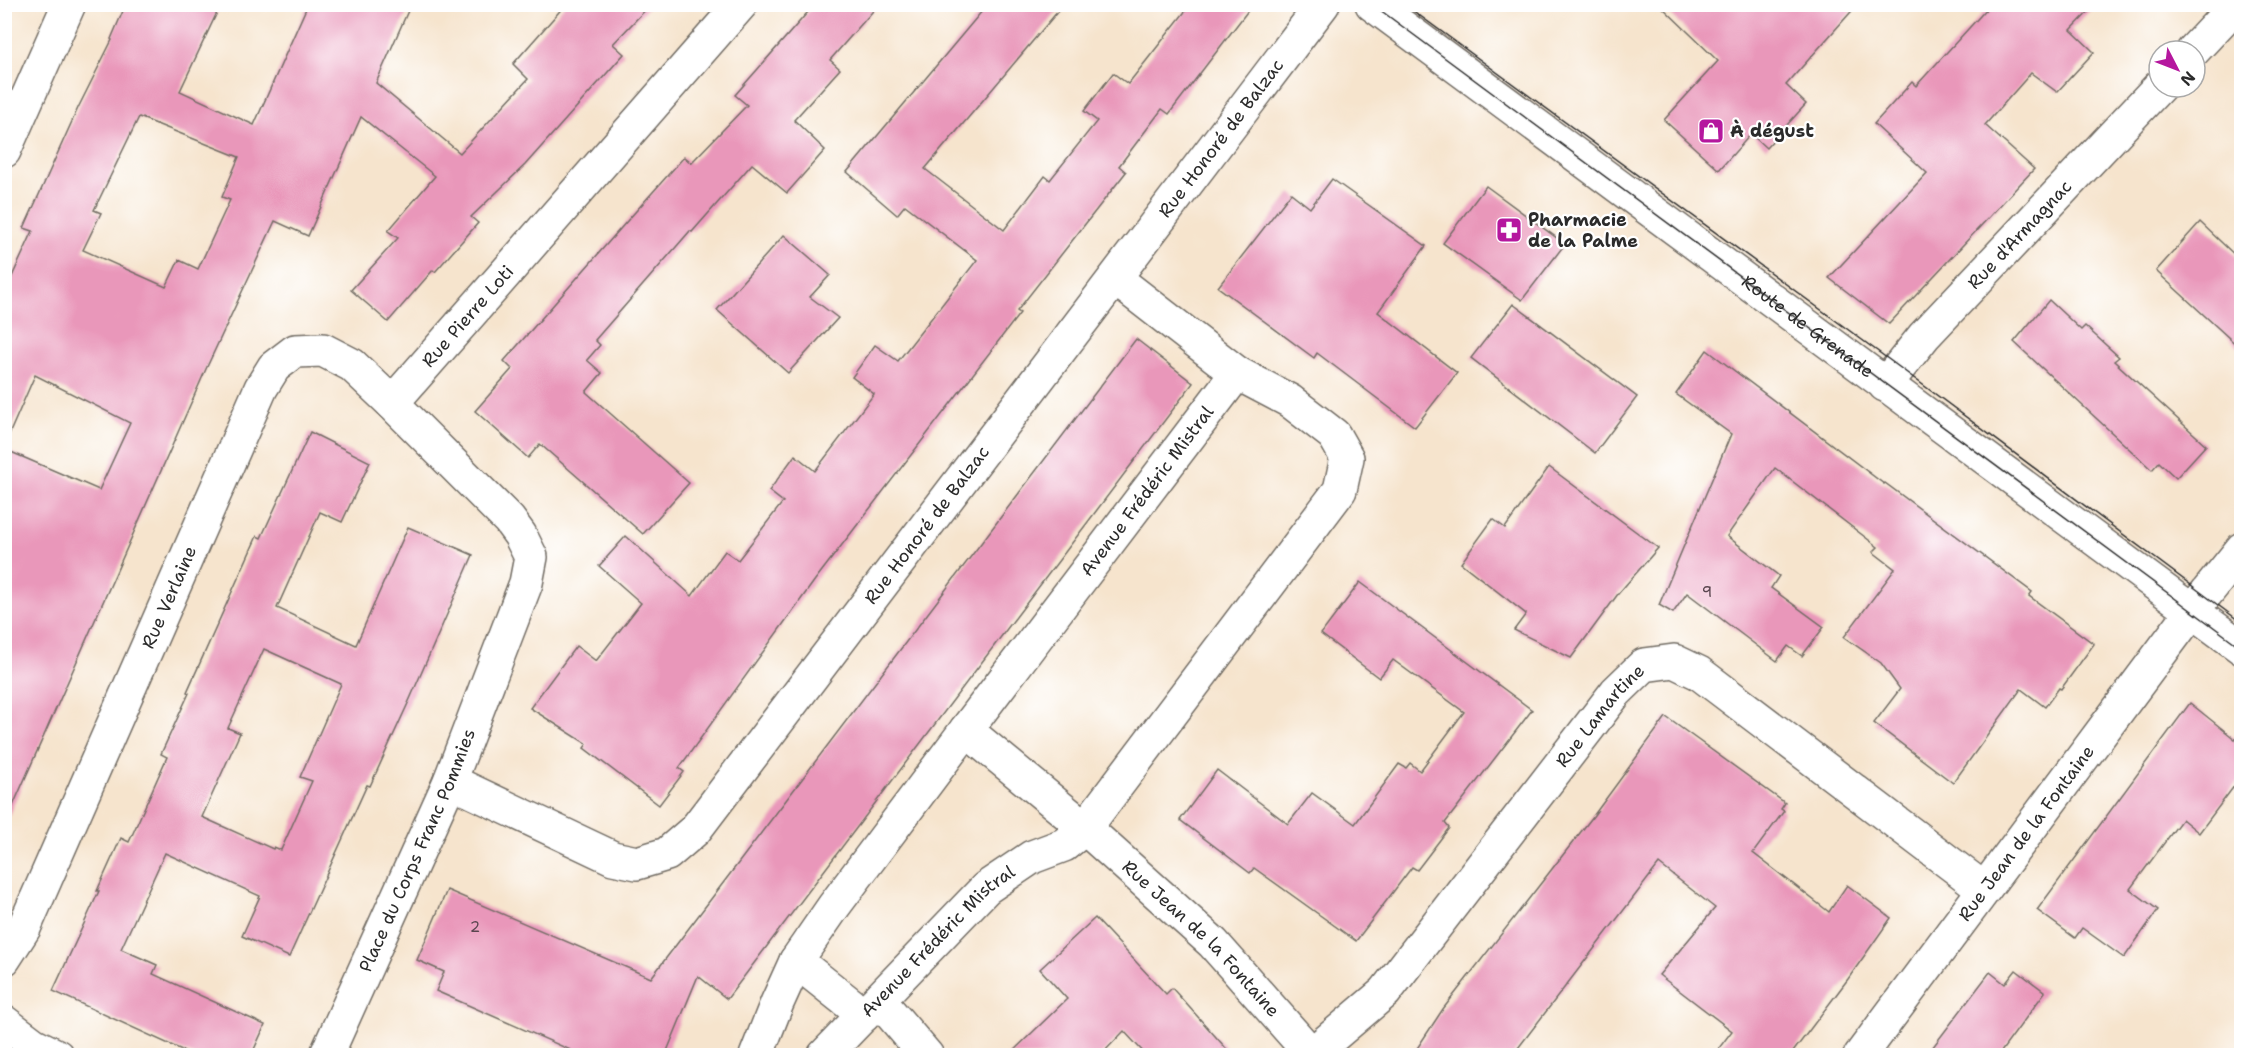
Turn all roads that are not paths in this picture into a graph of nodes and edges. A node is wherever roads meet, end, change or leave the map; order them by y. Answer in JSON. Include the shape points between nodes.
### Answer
{"nodes":[{"id":1,"x":69,"y":4,"type":"edge"},
{"id":2,"x":741,"y":4,"type":"edge"},
{"id":3,"x":1323,"y":4,"type":"edge"},
{"id":4,"x":1372,"y":4,"type":"edge"},
{"id":5,"x":1404,"y":4,"type":"edge"},
{"id":6,"x":2237,"y":4,"type":"edge"},
{"id":7,"x":2204,"y":39,"type":"edge"},
{"id":8,"x":2148,"y":99,"type":"edge"},
{"id":9,"x":4,"y":150,"type":"edge"},
{"id":10,"x":1116,"y":279,"type":"junction"},
{"id":11,"x":1237,"y":373,"type":"junction"},
{"id":12,"x":1892,"y":376,"type":"junction"},
{"id":13,"x":392,"y":403,"type":"junction"},
{"id":14,"x":2241,"y":549,"type":"edge"},
{"id":15,"x":2198,"y":604,"type":"junction"},
{"id":16,"x":2241,"y":623,"type":"edge"},
{"id":17,"x":2241,"y":648,"type":"edge"},
{"id":18,"x":966,"y":730,"type":"junction"},
{"id":19,"x":450,"y":781,"type":"junction"},
{"id":20,"x":1084,"y":828,"type":"junction"},
{"id":21,"x":1984,"y":889,"type":"junction"},
{"id":22,"x":4,"y":959,"type":"edge"},
{"id":23,"x":796,"y":961,"type":"junction"},
{"id":24,"x":871,"y":1007,"type":"junction"},
{"id":25,"x":4,"y":1022,"type":"edge"},
{"id":26,"x":1313,"y":1055,"type":"edge"},
{"id":27,"x":57,"y":1056,"type":"edge"},
{"id":28,"x":326,"y":1056,"type":"edge"},
{"id":29,"x":756,"y":1056,"type":"edge"},
{"id":30,"x":824,"y":1056,"type":"edge"},
{"id":31,"x":927,"y":1056,"type":"edge"},
{"id":32,"x":1860,"y":1056,"type":"edge"}],
"edges":[{"from":1,"to":9,"type":"street"},
{"from":2,"to":13,"type":"street","name":"Rue Pierre Loti"},
{"from":3,"to":10,"type":"street","name":"Rue Honoré de Balzac"},
{"from":4,"to":12,"type":"street","name":"Route de Grenade"},
{"from":5,"to":12,"type":"street","name":"Route de Grenade"},
{"from":6,"to":7,"type":"street"},
{"from":8,"to":12,"type":"street","name":"Rue d'Armagnac","via":[[1924,336]]},
{"from":10,"to":11,"type":"street"},
{"from":10,"to":19,"type":"street","name":"Rue Honoré de Balzac","via":[[695,830],[667,854],[637,862],[613,858]]},
{"from":11,"to":18,"type":"street","name":"Avenue Frédéric Mistral"},
{"from":11,"to":20,"type":"street","name":"Avenue Frédéric Mistral","via":[[1290,401],[1334,435],[1347,458],[1340,490]]},
{"from":12,"to":15,"type":"street","name":"Route de Grenade"},
{"from":13,"to":19,"type":"street","name":"Place du Corps Franc Pommies","via":[[509,520],[531,557],[526,583]]},
{"from":13,"to":22,"type":"street","name":"Rue Verlaine","via":[[352,365],[323,350],[295,351],[274,367],[261,388],[24,928]]},
{"from":14,"to":15,"type":"street","name":"Rue Jean de la Fontaine"},
{"from":15,"to":16,"type":"street","name":"Route de Grenade"},
{"from":15,"to":17,"type":"street","name":"Route de Grenade"},
{"from":15,"to":21,"type":"street","name":"Rue Jean de la Fontaine"},
{"from":18,"to":20,"type":"street"},
{"from":18,"to":23,"type":"street","name":"Avenue Frédéric Mistral"},
{"from":19,"to":28,"type":"street","name":"Place du Corps Franc Pommies"},
{"from":20,"to":24,"type":"street","name":"Avenue Frédéric Mistral","via":[[1064,845],[1032,856],[986,888]]},
{"from":20,"to":26,"type":"street","name":"Rue Jean de la Fontaine","via":[[1213,943]]},
{"from":21,"to":26,"type":"street","name":"Rue Lamartine","via":[[1699,673],[1674,661],[1644,665],[1616,692],[1385,992]]},
{"from":21,"to":32,"type":"street","name":"Rue Jean de la Fontaine"},
{"from":23,"to":24,"type":"street"},
{"from":23,"to":29,"type":"street","name":"Avenue Frédéric Mistral"},
{"from":24,"to":30,"type":"street","name":"Avenue Frédéric Mistral"},
{"from":24,"to":31,"type":"street"},
{"from":25,"to":27,"type":"street"}]}
